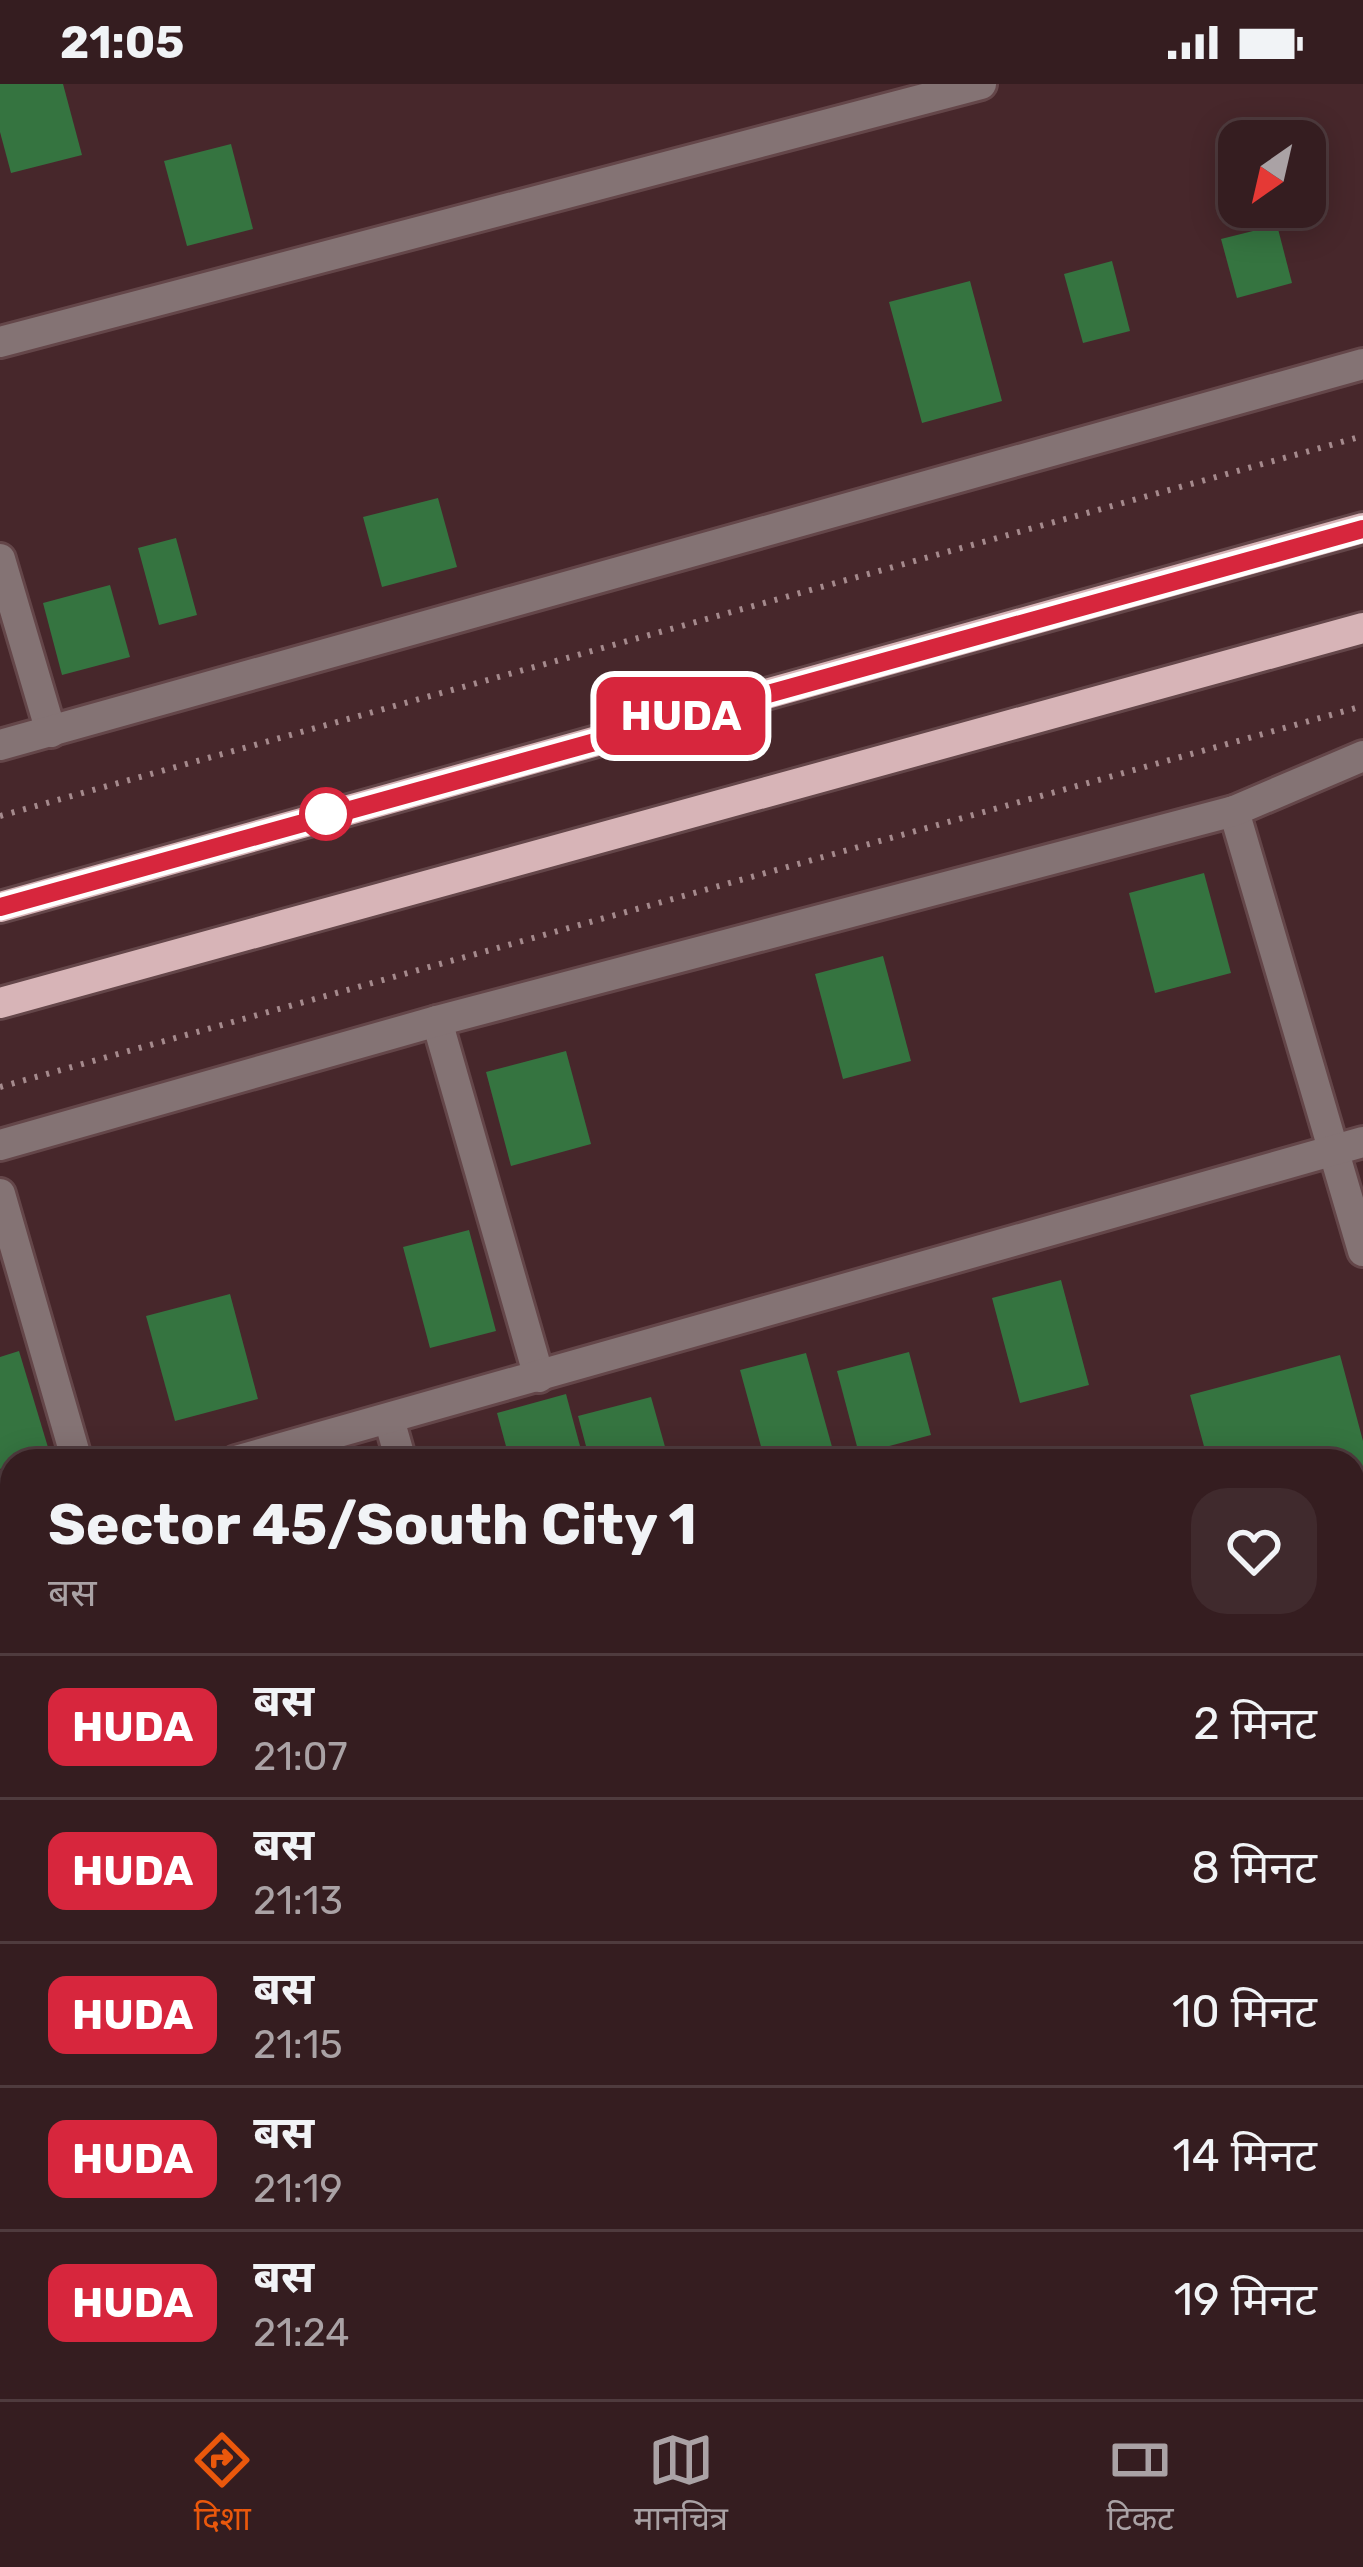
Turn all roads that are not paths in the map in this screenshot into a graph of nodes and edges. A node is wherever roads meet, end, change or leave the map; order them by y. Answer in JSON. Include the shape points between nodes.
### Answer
{"nodes":[{"id":1,"x":981,"y":84,"type":"edge"},
{"id":2,"x":0,"y":342,"type":"edge"},
{"id":3,"x":1363,"y":364,"type":"edge"},
{"id":4,"x":1363,"y":528,"type":"edge"},
{"id":5,"x":0,"y":559,"type":"edge"},
{"id":6,"x":1363,"y":628,"type":"edge"},
{"id":7,"x":51,"y":732,"type":"junction"},
{"id":8,"x":0,"y":745,"type":"edge"},
{"id":9,"x":1363,"y":757,"type":"edge"},
{"id":10,"x":1234,"y":811,"type":"junction"},
{"id":11,"x":0,"y":907,"type":"edge"},
{"id":12,"x":0,"y":1003,"type":"edge"},
{"id":13,"x":437,"y":1021,"type":"junction"},
{"id":14,"x":0,"y":1145,"type":"edge"},
{"id":15,"x":1350,"y":1146,"type":"edge"},
{"id":16,"x":0,"y":1194,"type":"edge"},
{"id":17,"x":1363,"y":1251,"type":"edge"},
{"id":18,"x":539,"y":1377,"type":"junction"},
{"id":19,"x":389,"y":1419,"type":"junction"},
{"id":20,"x":74,"y":1449,"type":"edge"},
{"id":21,"x":280,"y":1449,"type":"edge"},
{"id":22,"x":398,"y":1449,"type":"edge"}],
"edges":[{"from":1,"to":2,"type":"street"},
{"from":3,"to":7,"type":"street"},
{"from":4,"to":11,"type":"main road"},
{"from":5,"to":7,"type":"street"},
{"from":6,"to":12,"type":"main road"},
{"from":7,"to":8,"type":"street"},
{"from":9,"to":10,"type":"street"},
{"from":10,"to":13,"type":"street"},
{"from":10,"to":15,"type":"street"},
{"from":13,"to":14,"type":"street"},
{"from":13,"to":18,"type":"street"},
{"from":15,"to":17,"type":"street"},
{"from":15,"to":18,"type":"street"},
{"from":16,"to":20,"type":"street"},
{"from":18,"to":19,"type":"street"},
{"from":19,"to":21,"type":"street"},
{"from":19,"to":22,"type":"street"}]}
